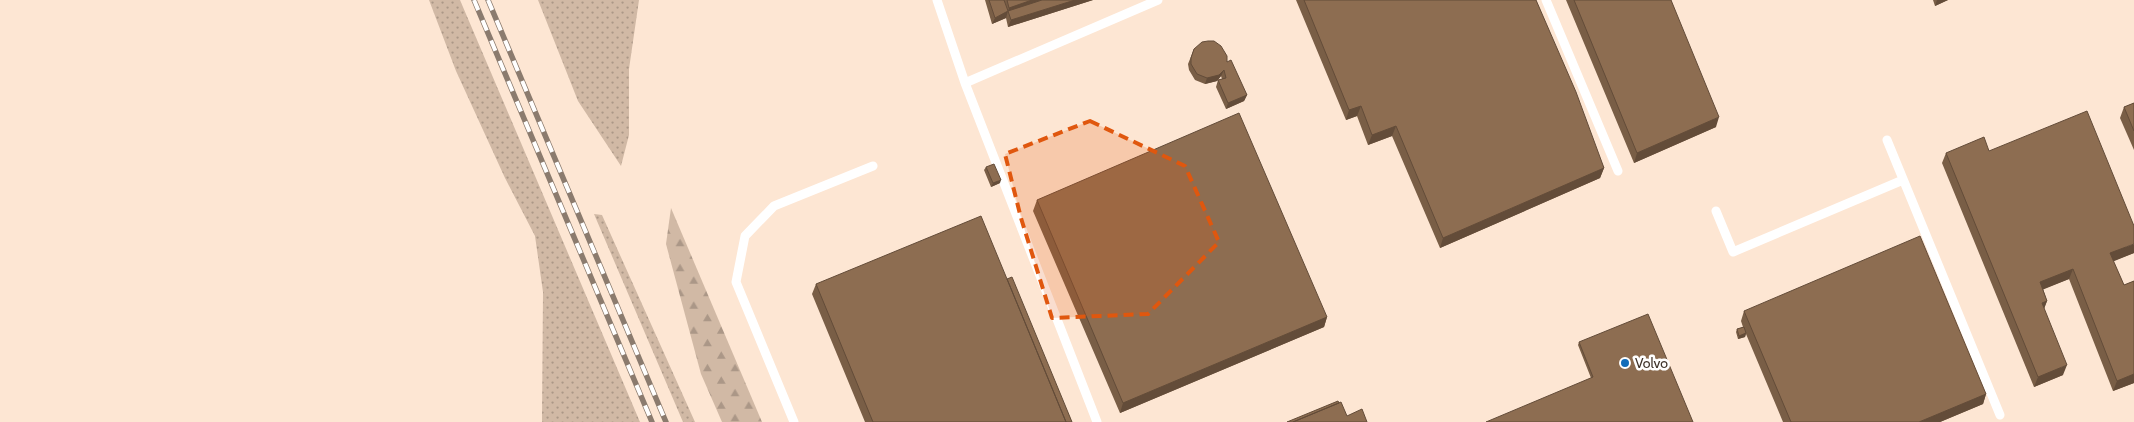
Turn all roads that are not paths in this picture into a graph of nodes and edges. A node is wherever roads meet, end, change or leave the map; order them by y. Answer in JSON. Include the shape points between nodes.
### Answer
{"nodes":[{"id":1,"x":937,"y":0,"type":"edge"},
{"id":2,"x":1158,"y":0,"type":"edge"},
{"id":3,"x":1546,"y":0,"type":"edge"},
{"id":4,"x":964,"y":83,"type":"junction"},
{"id":5,"x":1887,"y":140,"type":"dead end"},
{"id":6,"x":873,"y":166,"type":"dead end"},
{"id":7,"x":1618,"y":171,"type":"dead end"},
{"id":8,"x":1903,"y":180,"type":"junction"},
{"id":9,"x":1716,"y":211,"type":"dead end"},
{"id":10,"x":2000,"y":415,"type":"dead end"},
{"id":11,"x":794,"y":422,"type":"edge"},
{"id":12,"x":1097,"y":422,"type":"edge"}],
"edges":[{"from":1,"to":4,"type":"lane"},
{"from":2,"to":4,"type":"lane"},
{"from":3,"to":7,"type":"lane"},
{"from":4,"to":12,"type":"lane"},
{"from":5,"to":8,"type":"lane"},
{"from":6,"to":11,"type":"lane","via":[[774,206],[745,236],[736,282]]},
{"from":8,"to":9,"type":"lane","via":[[1732,252]]},
{"from":8,"to":10,"type":"lane"}]}
